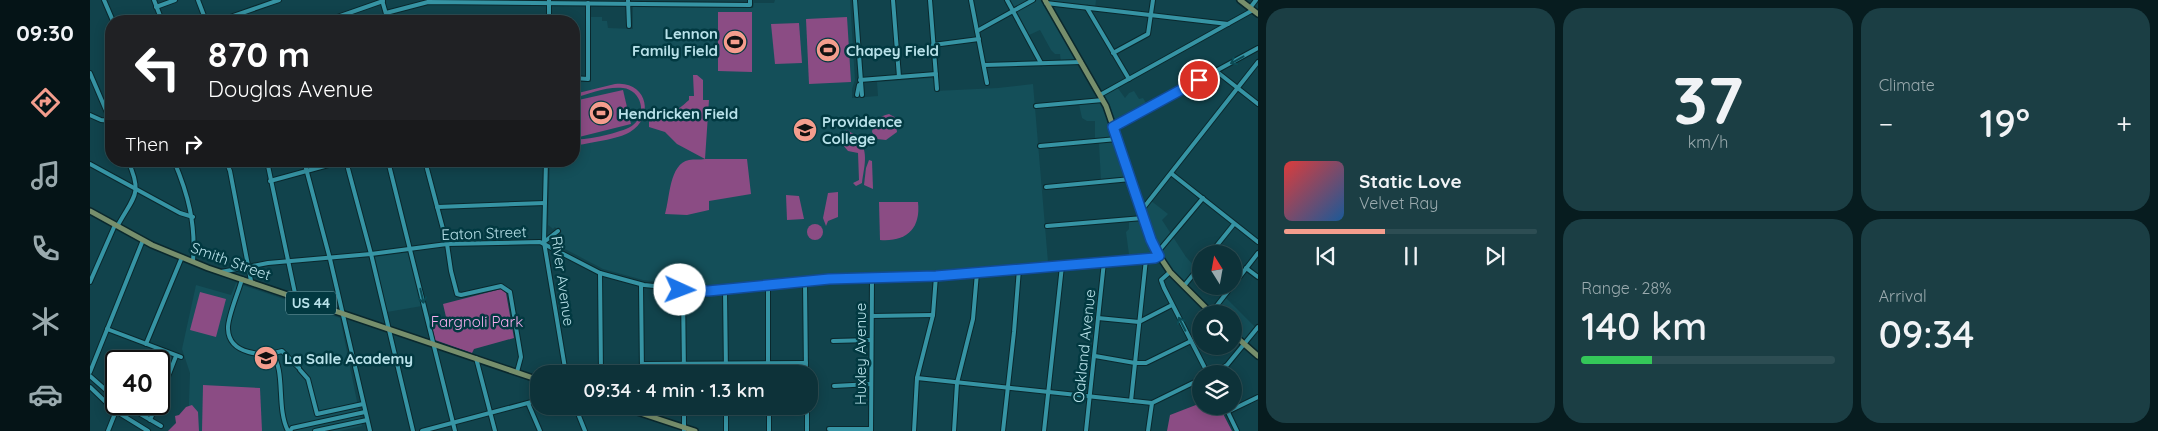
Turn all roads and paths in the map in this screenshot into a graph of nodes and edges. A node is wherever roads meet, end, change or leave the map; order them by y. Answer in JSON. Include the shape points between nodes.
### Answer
{"nodes":[{"id":1,"x":104,"y":0,"type":"edge"},
{"id":2,"x":154,"y":0,"type":"edge"},
{"id":3,"x":175,"y":0,"type":"edge"},
{"id":4,"x":198,"y":0,"type":"edge"},
{"id":5,"x":279,"y":0,"type":"edge"},
{"id":6,"x":382,"y":0,"type":"edge"},
{"id":7,"x":855,"y":0,"type":"edge"},
{"id":8,"x":893,"y":0,"type":"edge"},
{"id":9,"x":930,"y":0,"type":"edge"},
{"id":10,"x":971,"y":0,"type":"edge"},
{"id":11,"x":1007,"y":0,"type":"edge"},
{"id":12,"x":1032,"y":0,"type":"edge"},
{"id":13,"x":1153,"y":0,"type":"edge"},
{"id":14,"x":1240,"y":0,"type":"edge"},
{"id":15,"x":1256,"y":0,"type":"edge"},
{"id":16,"x":549,"y":1,"type":"edge"},
{"id":17,"x":1045,"y":1,"type":"edge"},
{"id":18,"x":628,"y":2,"type":"edge"},
{"id":19,"x":669,"y":2,"type":"edge"},
{"id":20,"x":710,"y":2,"type":"edge"},
{"id":21,"x":750,"y":2,"type":"edge"},
{"id":22,"x":588,"y":4,"type":"junction"},
{"id":23,"x":156,"y":7,"type":"junction"},
{"id":24,"x":1087,"y":8,"type":"junction"},
{"id":25,"x":1014,"y":11,"type":"junction"},
{"id":26,"x":1254,"y":11,"type":"edge"},
{"id":27,"x":386,"y":13,"type":"joint"},
{"id":28,"x":110,"y":15,"type":"edge"},
{"id":29,"x":159,"y":15,"type":"edge"},
{"id":30,"x":204,"y":15,"type":"edge"},
{"id":31,"x":237,"y":15,"type":"edge"},
{"id":32,"x":342,"y":15,"type":"edge"},
{"id":33,"x":549,"y":15,"type":"edge"},
{"id":34,"x":1151,"y":15,"type":"junction"},
{"id":35,"x":1228,"y":24,"type":"junction"},
{"id":36,"x":629,"y":26,"type":"dead end"},
{"id":37,"x":977,"y":31,"type":"junction"},
{"id":38,"x":979,"y":39,"type":"junction"},
{"id":39,"x":933,"y":45,"type":"junction"},
{"id":40,"x":1258,"y":48,"type":"edge"},
{"id":41,"x":1114,"y":53,"type":"junction"},
{"id":42,"x":1081,"y":62,"type":"junction"},
{"id":43,"x":1258,"y":62,"type":"edge"},
{"id":44,"x":1041,"y":63,"type":"junction"},
{"id":45,"x":984,"y":65,"type":"junction"},
{"id":46,"x":1216,"y":71,"type":"junction"},
{"id":47,"x":90,"y":73,"type":"edge"},
{"id":48,"x":936,"y":74,"type":"junction"},
{"id":49,"x":899,"y":77,"type":"junction"},
{"id":50,"x":580,"y":78,"type":"edge"},
{"id":51,"x":1129,"y":79,"type":"junction"},
{"id":52,"x":860,"y":80,"type":"junction"},
{"id":53,"x":987,"y":83,"type":"dead end"},
{"id":54,"x":1238,"y":88,"type":"junction"},
{"id":55,"x":937,"y":89,"type":"dead end"},
{"id":56,"x":860,"y":95,"type":"dead end"},
{"id":57,"x":1101,"y":98,"type":"junction"},
{"id":58,"x":1258,"y":104,"type":"edge"},
{"id":59,"x":1036,"y":106,"type":"dead end"},
{"id":60,"x":105,"y":108,"type":"edge"},
{"id":61,"x":90,"y":115,"type":"edge"},
{"id":62,"x":105,"y":121,"type":"edge"},
{"id":63,"x":1113,"y":127,"type":"junction"},
{"id":64,"x":1117,"y":139,"type":"junction"},
{"id":65,"x":1040,"y":146,"type":"dead end"},
{"id":66,"x":90,"y":164,"type":"edge"},
{"id":67,"x":131,"y":167,"type":"edge"},
{"id":68,"x":177,"y":167,"type":"edge"},
{"id":69,"x":228,"y":167,"type":"edge"},
{"id":70,"x":268,"y":167,"type":"edge"},
{"id":71,"x":305,"y":167,"type":"edge"},
{"id":72,"x":319,"y":167,"type":"edge"},
{"id":73,"x":347,"y":167,"type":"edge"},
{"id":74,"x":390,"y":167,"type":"edge"},
{"id":75,"x":427,"y":167,"type":"edge"},
{"id":76,"x":546,"y":167,"type":"edge"},
{"id":77,"x":306,"y":170,"type":"junction"},
{"id":78,"x":1172,"y":174,"type":"junction"},
{"id":79,"x":1130,"y":179,"type":"junction"},
{"id":80,"x":270,"y":181,"type":"junction"},
{"id":81,"x":1046,"y":187,"type":"dead end"},
{"id":82,"x":137,"y":188,"type":"junction"},
{"id":83,"x":1202,"y":198,"type":"junction"},
{"id":84,"x":545,"y":203,"type":"junction"},
{"id":85,"x":437,"y":207,"type":"junction"},
{"id":86,"x":90,"y":211,"type":"edge"},
{"id":87,"x":1141,"y":211,"type":"junction"},
{"id":88,"x":193,"y":217,"type":"junction"},
{"id":89,"x":1143,"y":218,"type":"junction"},
{"id":90,"x":1234,"y":224,"type":"junction"},
{"id":91,"x":116,"y":225,"type":"junction"},
{"id":92,"x":544,"y":226,"type":"junction"},
{"id":93,"x":1047,"y":226,"type":"dead end"},
{"id":94,"x":143,"y":240,"type":"junction"},
{"id":95,"x":544,"y":242,"type":"junction"},
{"id":96,"x":1258,"y":242,"type":"edge"},
{"id":97,"x":447,"y":244,"type":"junction"},
{"id":98,"x":1217,"y":245,"type":"edge"},
{"id":99,"x":411,"y":249,"type":"junction"},
{"id":100,"x":1258,"y":253,"type":"edge"},
{"id":101,"x":371,"y":254,"type":"junction"},
{"id":102,"x":1158,"y":255,"type":"junction"},
{"id":103,"x":182,"y":257,"type":"junction"},
{"id":104,"x":330,"y":259,"type":"junction"},
{"id":105,"x":1146,"y":259,"type":"junction"},
{"id":106,"x":193,"y":261,"type":"junction"},
{"id":107,"x":287,"y":261,"type":"junction"},
{"id":108,"x":1104,"y":262,"type":"junction"},
{"id":109,"x":249,"y":265,"type":"junction"},
{"id":110,"x":1062,"y":266,"type":"junction"},
{"id":111,"x":1246,"y":268,"type":"junction"},
{"id":112,"x":1019,"y":270,"type":"junction"},
{"id":113,"x":221,"y":272,"type":"junction"},
{"id":114,"x":1170,"y":272,"type":"junction"},
{"id":115,"x":600,"y":273,"type":"junction"},
{"id":116,"x":977,"y":273,"type":"junction"},
{"id":117,"x":1242,"y":273,"type":"edge"},
{"id":118,"x":936,"y":276,"type":"junction"},
{"id":119,"x":1192,"y":276,"type":"edge"},
{"id":120,"x":1258,"y":277,"type":"edge"},
{"id":121,"x":872,"y":278,"type":"junction"},
{"id":122,"x":242,"y":279,"type":"junction"},
{"id":123,"x":806,"y":281,"type":"junction"},
{"id":124,"x":90,"y":282,"type":"edge"},
{"id":125,"x":252,"y":282,"type":"junction"},
{"id":126,"x":642,"y":285,"type":"junction"},
{"id":127,"x":768,"y":285,"type":"junction"},
{"id":128,"x":1184,"y":286,"type":"junction"},
{"id":129,"x":683,"y":290,"type":"junction"},
{"id":130,"x":725,"y":290,"type":"junction"},
{"id":131,"x":296,"y":298,"type":"junction"},
{"id":132,"x":1172,"y":305,"type":"junction"},
{"id":133,"x":1204,"y":305,"type":"edge"},
{"id":134,"x":342,"y":314,"type":"junction"},
{"id":135,"x":932,"y":315,"type":"junction"},
{"id":136,"x":872,"y":316,"type":"junction"},
{"id":137,"x":1098,"y":318,"type":"junction"},
{"id":138,"x":1139,"y":322,"type":"junction"},
{"id":139,"x":1258,"y":327,"type":"edge"},
{"id":140,"x":107,"y":329,"type":"junction"},
{"id":141,"x":389,"y":329,"type":"junction"},
{"id":142,"x":871,"y":340,"type":"junction"},
{"id":143,"x":833,"y":341,"type":"dead end"},
{"id":144,"x":1191,"y":341,"type":"junction"},
{"id":145,"x":146,"y":344,"type":"junction"},
{"id":146,"x":434,"y":344,"type":"junction"},
{"id":147,"x":1244,"y":344,"type":"junction"},
{"id":148,"x":272,"y":354,"type":"junction"},
{"id":149,"x":176,"y":356,"type":"junction"},
{"id":150,"x":1095,"y":356,"type":"junction"},
{"id":151,"x":1258,"y":356,"type":"edge"},
{"id":152,"x":182,"y":357,"type":"dead end"},
{"id":153,"x":476,"y":358,"type":"junction"},
{"id":154,"x":726,"y":363,"type":"junction"},
{"id":155,"x":768,"y":363,"type":"junction"},
{"id":156,"x":806,"y":363,"type":"joint"},
{"id":157,"x":1135,"y":363,"type":"junction"},
{"id":158,"x":642,"y":364,"type":"joint"},
{"id":159,"x":684,"y":364,"type":"junction"},
{"id":160,"x":564,"y":365,"type":"edge"},
{"id":161,"x":600,"y":365,"type":"edge"},
{"id":162,"x":1205,"y":365,"type":"edge"},
{"id":163,"x":1228,"y":365,"type":"edge"},
{"id":164,"x":170,"y":372,"type":"edge"},
{"id":165,"x":517,"y":372,"type":"junction"},
{"id":166,"x":90,"y":374,"type":"edge"},
{"id":167,"x":530,"y":377,"type":"edge"},
{"id":168,"x":917,"y":378,"type":"junction"},
{"id":169,"x":957,"y":383,"type":"junction"},
{"id":170,"x":1192,"y":383,"type":"edge"},
{"id":171,"x":871,"y":384,"type":"junction"},
{"id":172,"x":834,"y":386,"type":"dead end"},
{"id":173,"x":90,"y":388,"type":"edge"},
{"id":174,"x":105,"y":388,"type":"edge"},
{"id":175,"x":1007,"y":388,"type":"junction"},
{"id":176,"x":1049,"y":392,"type":"junction"},
{"id":177,"x":1090,"y":397,"type":"junction"},
{"id":178,"x":1258,"y":397,"type":"edge"},
{"id":179,"x":105,"y":401,"type":"edge"},
{"id":180,"x":1131,"y":401,"type":"junction"},
{"id":181,"x":528,"y":403,"type":"joint"},
{"id":182,"x":1152,"y":403,"type":"junction"},
{"id":183,"x":363,"y":404,"type":"junction"},
{"id":184,"x":1242,"y":405,"type":"edge"},
{"id":185,"x":365,"y":412,"type":"junction"},
{"id":186,"x":490,"y":414,"type":"junction"},
{"id":187,"x":114,"y":415,"type":"edge"},
{"id":188,"x":122,"y":415,"type":"edge"},
{"id":189,"x":142,"y":415,"type":"edge"},
{"id":190,"x":152,"y":415,"type":"edge"},
{"id":191,"x":579,"y":415,"type":"edge"},
{"id":192,"x":646,"y":415,"type":"edge"},
{"id":193,"x":684,"y":415,"type":"edge"},
{"id":194,"x":726,"y":415,"type":"edge"},
{"id":195,"x":768,"y":415,"type":"edge"},
{"id":196,"x":807,"y":415,"type":"edge"},
{"id":197,"x":1229,"y":415,"type":"edge"},
{"id":198,"x":150,"y":420,"type":"junction"},
{"id":199,"x":367,"y":420,"type":"junction"},
{"id":200,"x":452,"y":424,"type":"junction"},
{"id":201,"x":161,"y":426,"type":"dead end"},
{"id":202,"x":684,"y":429,"type":"edge"},
{"id":203,"x":830,"y":429,"type":"dead end"},
{"id":204,"x":871,"y":430,"type":"edge"},
{"id":205,"x":108,"y":431,"type":"edge"},
{"id":206,"x":148,"y":431,"type":"edge"},
{"id":207,"x":289,"y":431,"type":"edge"},
{"id":208,"x":315,"y":431,"type":"edge"},
{"id":209,"x":370,"y":431,"type":"edge"},
{"id":210,"x":413,"y":431,"type":"edge"},
{"id":211,"x":422,"y":431,"type":"edge"},
{"id":212,"x":455,"y":431,"type":"edge"},
{"id":213,"x":495,"y":431,"type":"edge"},
{"id":214,"x":540,"y":431,"type":"edge"},
{"id":215,"x":585,"y":431,"type":"edge"},
{"id":216,"x":696,"y":431,"type":"edge"},
{"id":217,"x":726,"y":431,"type":"edge"},
{"id":218,"x":769,"y":431,"type":"edge"},
{"id":219,"x":807,"y":431,"type":"edge"},
{"id":220,"x":914,"y":431,"type":"edge"},
{"id":221,"x":954,"y":431,"type":"edge"},
{"id":222,"x":1002,"y":431,"type":"edge"},
{"id":223,"x":1044,"y":431,"type":"edge"},
{"id":224,"x":1086,"y":431,"type":"edge"},
{"id":225,"x":1148,"y":431,"type":"edge"},
{"id":226,"x":1237,"y":431,"type":"edge"}],
"edges":[{"from":1,"to":28,"type":"street"},
{"from":2,"to":23,"type":"street"},
{"from":3,"to":23,"type":"street"},
{"from":4,"to":30,"type":"street"},
{"from":5,"to":31,"type":"street"},
{"from":6,"to":27,"type":"street"},
{"from":6,"to":32,"type":"street"},
{"from":7,"to":52,"type":"street"},
{"from":8,"to":49,"type":"street"},
{"from":9,"to":39,"type":"street"},
{"from":10,"to":37,"type":"street"},
{"from":11,"to":25,"type":"street"},
{"from":12,"to":25,"type":"street"},
{"from":13,"to":34,"type":"street"},
{"from":14,"to":26,"type":"main road"},
{"from":15,"to":26,"type":"street"},
{"from":16,"to":22,"type":"street"},
{"from":16,"to":27,"type":"street","via":[[428,2]]},
{"from":16,"to":33,"type":"street"},
{"from":17,"to":24,"type":"street"},
{"from":17,"to":42,"type":"main road"},
{"from":18,"to":19,"type":"street"},
{"from":18,"to":22,"type":"street"},
{"from":18,"to":36,"type":"street"},
{"from":19,"to":20,"type":"street"},
{"from":20,"to":21,"type":"street"},
{"from":22,"to":50,"type":"street","via":[[588,78]]},
{"from":23,"to":29,"type":"street"},
{"from":24,"to":34,"type":"street"},
{"from":24,"to":41,"type":"street"},
{"from":25,"to":37,"type":"street"},
{"from":25,"to":44,"type":"street"},
{"from":26,"to":35,"type":"street"},
{"from":34,"to":35,"type":"street"},
{"from":34,"to":41,"type":"street","via":[[1148,34]]},
{"from":35,"to":51,"type":"street"},
{"from":37,"to":38,"type":"street"},
{"from":38,"to":39,"type":"street"},
{"from":38,"to":45,"type":"street"},
{"from":39,"to":48,"type":"street"},
{"from":40,"to":46,"type":"street","one_way":true},
{"from":41,"to":51,"type":"street"},
{"from":42,"to":44,"type":"street"},
{"from":42,"to":57,"type":"main road"},
{"from":43,"to":54,"type":"street"},
{"from":44,"to":45,"type":"street"},
{"from":45,"to":53,"type":"street"},
{"from":46,"to":54,"type":"street"},
{"from":46,"to":63,"type":"street"},
{"from":47,"to":60,"type":"street"},
{"from":48,"to":49,"type":"street"},
{"from":48,"to":55,"type":"street"},
{"from":49,"to":52,"type":"street"},
{"from":51,"to":57,"type":"street"},
{"from":52,"to":56,"type":"street"},
{"from":54,"to":58,"type":"street"},
{"from":54,"to":78,"type":"street"},
{"from":57,"to":59,"type":"street"},
{"from":57,"to":63,"type":"main road"},
{"from":61,"to":62,"type":"street"},
{"from":63,"to":64,"type":"main road"},
{"from":64,"to":65,"type":"street"},
{"from":64,"to":79,"type":"main road"},
{"from":66,"to":82,"type":"street"},
{"from":67,"to":82,"type":"street"},
{"from":68,"to":88,"type":"street"},
{"from":69,"to":109,"type":"street"},
{"from":70,"to":80,"type":"street"},
{"from":71,"to":77,"type":"street"},
{"from":72,"to":77,"type":"street"},
{"from":73,"to":101,"type":"street"},
{"from":74,"to":99,"type":"street"},
{"from":75,"to":85,"type":"street"},
{"from":76,"to":84,"type":"street","name":"River Avenue"},
{"from":77,"to":80,"type":"street"},
{"from":77,"to":104,"type":"street"},
{"from":78,"to":83,"type":"street"},
{"from":78,"to":87,"type":"street"},
{"from":79,"to":81,"type":"street"},
{"from":79,"to":87,"type":"main road"},
{"from":80,"to":107,"type":"street"},
{"from":82,"to":88,"type":"street"},
{"from":82,"to":91,"type":"street"},
{"from":83,"to":90,"type":"street"},
{"from":83,"to":102,"type":"street"},
{"from":84,"to":85,"type":"street"},
{"from":84,"to":92,"type":"street","name":"River Avenue"},
{"from":85,"to":97,"type":"street"},
{"from":86,"to":91,"type":"main road","name":"Smith Street","number":"US 44"},
{"from":87,"to":89,"type":"main road"},
{"from":88,"to":106,"type":"street"},
{"from":89,"to":93,"type":"street"},
{"from":89,"to":102,"type":"main road"},
{"from":90,"to":96,"type":"street"},
{"from":90,"to":98,"type":"street"},
{"from":91,"to":94,"type":"main road","name":"Smith Street","number":"US 44"},
{"from":91,"to":124,"type":"street"},
{"from":92,"to":95,"type":"street","name":"River Avenue"},
{"from":92,"to":95,"type":"street","via":[[550,231],[558,231]]},
{"from":94,"to":103,"type":"main road","name":"Smith Street","number":"US 44"},
{"from":94,"to":140,"type":"street"},
{"from":95,"to":97,"type":"street","name":"Eaton Street"},
{"from":95,"to":115,"type":"street","name":"Eaton Street"},
{"from":95,"to":160,"type":"street","name":"River Avenue"},
{"from":97,"to":99,"type":"street","name":"Eaton Street"},
{"from":97,"to":165,"type":"street","via":[[451,271],[460,295],[496,286],[505,287],[510,292],[521,356]]},
{"from":99,"to":101,"type":"street","name":"Eaton Street"},
{"from":99,"to":146,"type":"street","one_way":true},
{"from":100,"to":111,"type":"street"},
{"from":101,"to":104,"type":"street","name":"Eaton Street"},
{"from":101,"to":141,"type":"street"},
{"from":102,"to":105,"type":"street","name":"Eaton Street"},
{"from":102,"to":114,"type":"main road"},
{"from":103,"to":106,"type":"main road","name":"Smith Street","number":"US 44"},
{"from":103,"to":145,"type":"street"},
{"from":104,"to":107,"type":"street","name":"Eaton Street"},
{"from":104,"to":134,"type":"street"},
{"from":105,"to":108,"type":"street","name":"Eaton Street"},
{"from":105,"to":138,"type":"street"},
{"from":106,"to":113,"type":"main road","name":"Smith Street","number":"US 44"},
{"from":107,"to":109,"type":"street","name":"Eaton Street"},
{"from":107,"to":131,"type":"street"},
{"from":108,"to":110,"type":"street","name":"Eaton Street"},
{"from":108,"to":137,"type":"street","name":"Oakland Avenue"},
{"from":109,"to":113,"type":"street","name":"Eaton Street"},
{"from":109,"to":125,"type":"street"},
{"from":110,"to":112,"type":"street","name":"Eaton Street"},
{"from":110,"to":176,"type":"street"},
{"from":111,"to":117,"type":"street"},
{"from":111,"to":120,"type":"street"},
{"from":112,"to":116,"type":"street","name":"Eaton Street"},
{"from":112,"to":175,"type":"street"},
{"from":113,"to":122,"type":"main road","name":"Smith Street","number":"US 44"},
{"from":114,"to":128,"type":"main road"},
{"from":114,"to":132,"type":"street","via":[[1161,280]]},
{"from":115,"to":126,"type":"street","name":"Eaton Street"},
{"from":115,"to":161,"type":"street"},
{"from":116,"to":118,"type":"street","name":"Eaton Street"},
{"from":116,"to":169,"type":"street","via":[[972,319]]},
{"from":118,"to":121,"type":"street","name":"Eaton Street"},
{"from":118,"to":135,"type":"street"},
{"from":119,"to":128,"type":"street"},
{"from":121,"to":123,"type":"street","name":"Eaton Street"},
{"from":121,"to":136,"type":"street","name":"Huxley Avenue"},
{"from":122,"to":125,"type":"main road","name":"Smith Street","number":"US 44"},
{"from":122,"to":148,"type":"street","via":[[228,326],[229,335],[248,352]]},
{"from":123,"to":127,"type":"street","name":"Eaton Street"},
{"from":123,"to":156,"type":"street"},
{"from":125,"to":131,"type":"main road","name":"Smith Street","number":"US 44"},
{"from":126,"to":129,"type":"street","name":"Eaton Street"},
{"from":126,"to":158,"type":"street"},
{"from":127,"to":130,"type":"street","name":"Eaton Street"},
{"from":127,"to":155,"type":"street"},
{"from":128,"to":133,"type":"main road"},
{"from":129,"to":130,"type":"street","name":"Eaton Street"},
{"from":129,"to":159,"type":"street"},
{"from":130,"to":154,"type":"street"},
{"from":131,"to":134,"type":"main road","name":"Smith Street","number":"US 44"},
{"from":132,"to":138,"type":"street"},
{"from":144,"to":132,"type":"street","one_way":true},
{"from":134,"to":141,"type":"main road","name":"Smith Street","number":"US 44"},
{"from":134,"to":183,"type":"street"},
{"from":135,"to":136,"type":"street"},
{"from":135,"to":168,"type":"street"},
{"from":136,"to":142,"type":"street","name":"Huxley Avenue"},
{"from":137,"to":138,"type":"street"},
{"from":137,"to":150,"type":"street","name":"Oakland Avenue"},
{"from":138,"to":157,"type":"street"},
{"from":139,"to":147,"type":"street"},
{"from":140,"to":145,"type":"street"},
{"from":140,"to":166,"type":"street"},
{"from":141,"to":146,"type":"main road","name":"Smith Street","number":"US 44"},
{"from":141,"to":210,"type":"street"},
{"from":142,"to":143,"type":"street"},
{"from":142,"to":171,"type":"street","name":"Huxley Avenue"},
{"from":144,"to":157,"type":"street","via":[[1146,363]]},
{"from":144,"to":162,"type":"street"},
{"from":145,"to":149,"type":"street"},
{"from":146,"to":153,"type":"main road","name":"Smith Street","number":"US 44"},
{"from":146,"to":200,"type":"street"},
{"from":147,"to":151,"type":"main road"},
{"from":147,"to":163,"type":"street"},
{"from":148,"to":183,"type":"street","via":[[282,351],[308,379],[317,414]]},
{"from":148,"to":207,"type":"street","via":[[279,374],[281,411]]},
{"from":149,"to":152,"type":"street"},
{"from":149,"to":164,"type":"street"},
{"from":150,"to":157,"type":"street"},
{"from":150,"to":177,"type":"street","name":"Oakland Avenue"},
{"from":153,"to":165,"type":"main road","name":"Smith Street","number":"US 44"},
{"from":153,"to":186,"type":"street"},
{"from":154,"to":155,"type":"street"},
{"from":154,"to":159,"type":"street"},
{"from":155,"to":156,"type":"street"},
{"from":157,"to":180,"type":"street"},
{"from":158,"to":159,"type":"street"},
{"from":165,"to":167,"type":"main road","name":"Smith Street","number":"US 44"},
{"from":166,"to":174,"type":"street"},
{"from":168,"to":169,"type":"street"},
{"from":168,"to":220,"type":"street"},
{"from":169,"to":175,"type":"street"},
{"from":169,"to":221,"type":"street"},
{"from":170,"to":182,"type":"street"},
{"from":171,"to":172,"type":"street"},
{"from":171,"to":204,"type":"street","name":"Huxley Avenue"},
{"from":173,"to":179,"type":"street"},
{"from":175,"to":176,"type":"street"},
{"from":175,"to":222,"type":"street"},
{"from":176,"to":177,"type":"street"},
{"from":176,"to":223,"type":"street"},
{"from":177,"to":180,"type":"street"},
{"from":177,"to":224,"type":"street","name":"Oakland Avenue"},
{"from":178,"to":184,"type":"street"},
{"from":180,"to":182,"type":"street"},
{"from":181,"to":186,"type":"street"},
{"from":181,"to":214,"type":"street"},
{"from":182,"to":225,"type":"street"},
{"from":183,"to":185,"type":"street"},
{"from":185,"to":199,"type":"street"},
{"from":185,"to":207,"type":"street"},
{"from":186,"to":200,"type":"street"},
{"from":186,"to":213,"type":"street"},
{"from":187,"to":205,"type":"street"},
{"from":188,"to":206,"type":"street"},
{"from":189,"to":198,"type":"street"},
{"from":190,"to":198,"type":"street"},
{"from":191,"to":215,"type":"street"},
{"from":192,"to":202,"type":"main road"},
{"from":193,"to":202,"type":"street"},
{"from":194,"to":217,"type":"street"},
{"from":195,"to":218,"type":"street"},
{"from":196,"to":219,"type":"street"},
{"from":197,"to":226,"type":"street"},
{"from":198,"to":201,"type":"street"},
{"from":199,"to":208,"type":"street"},
{"from":199,"to":209,"type":"street"},
{"from":200,"to":211,"type":"street"},
{"from":200,"to":212,"type":"street"},
{"from":202,"to":216,"type":"main road"},
{"from":203,"to":204,"type":"street"}]}
